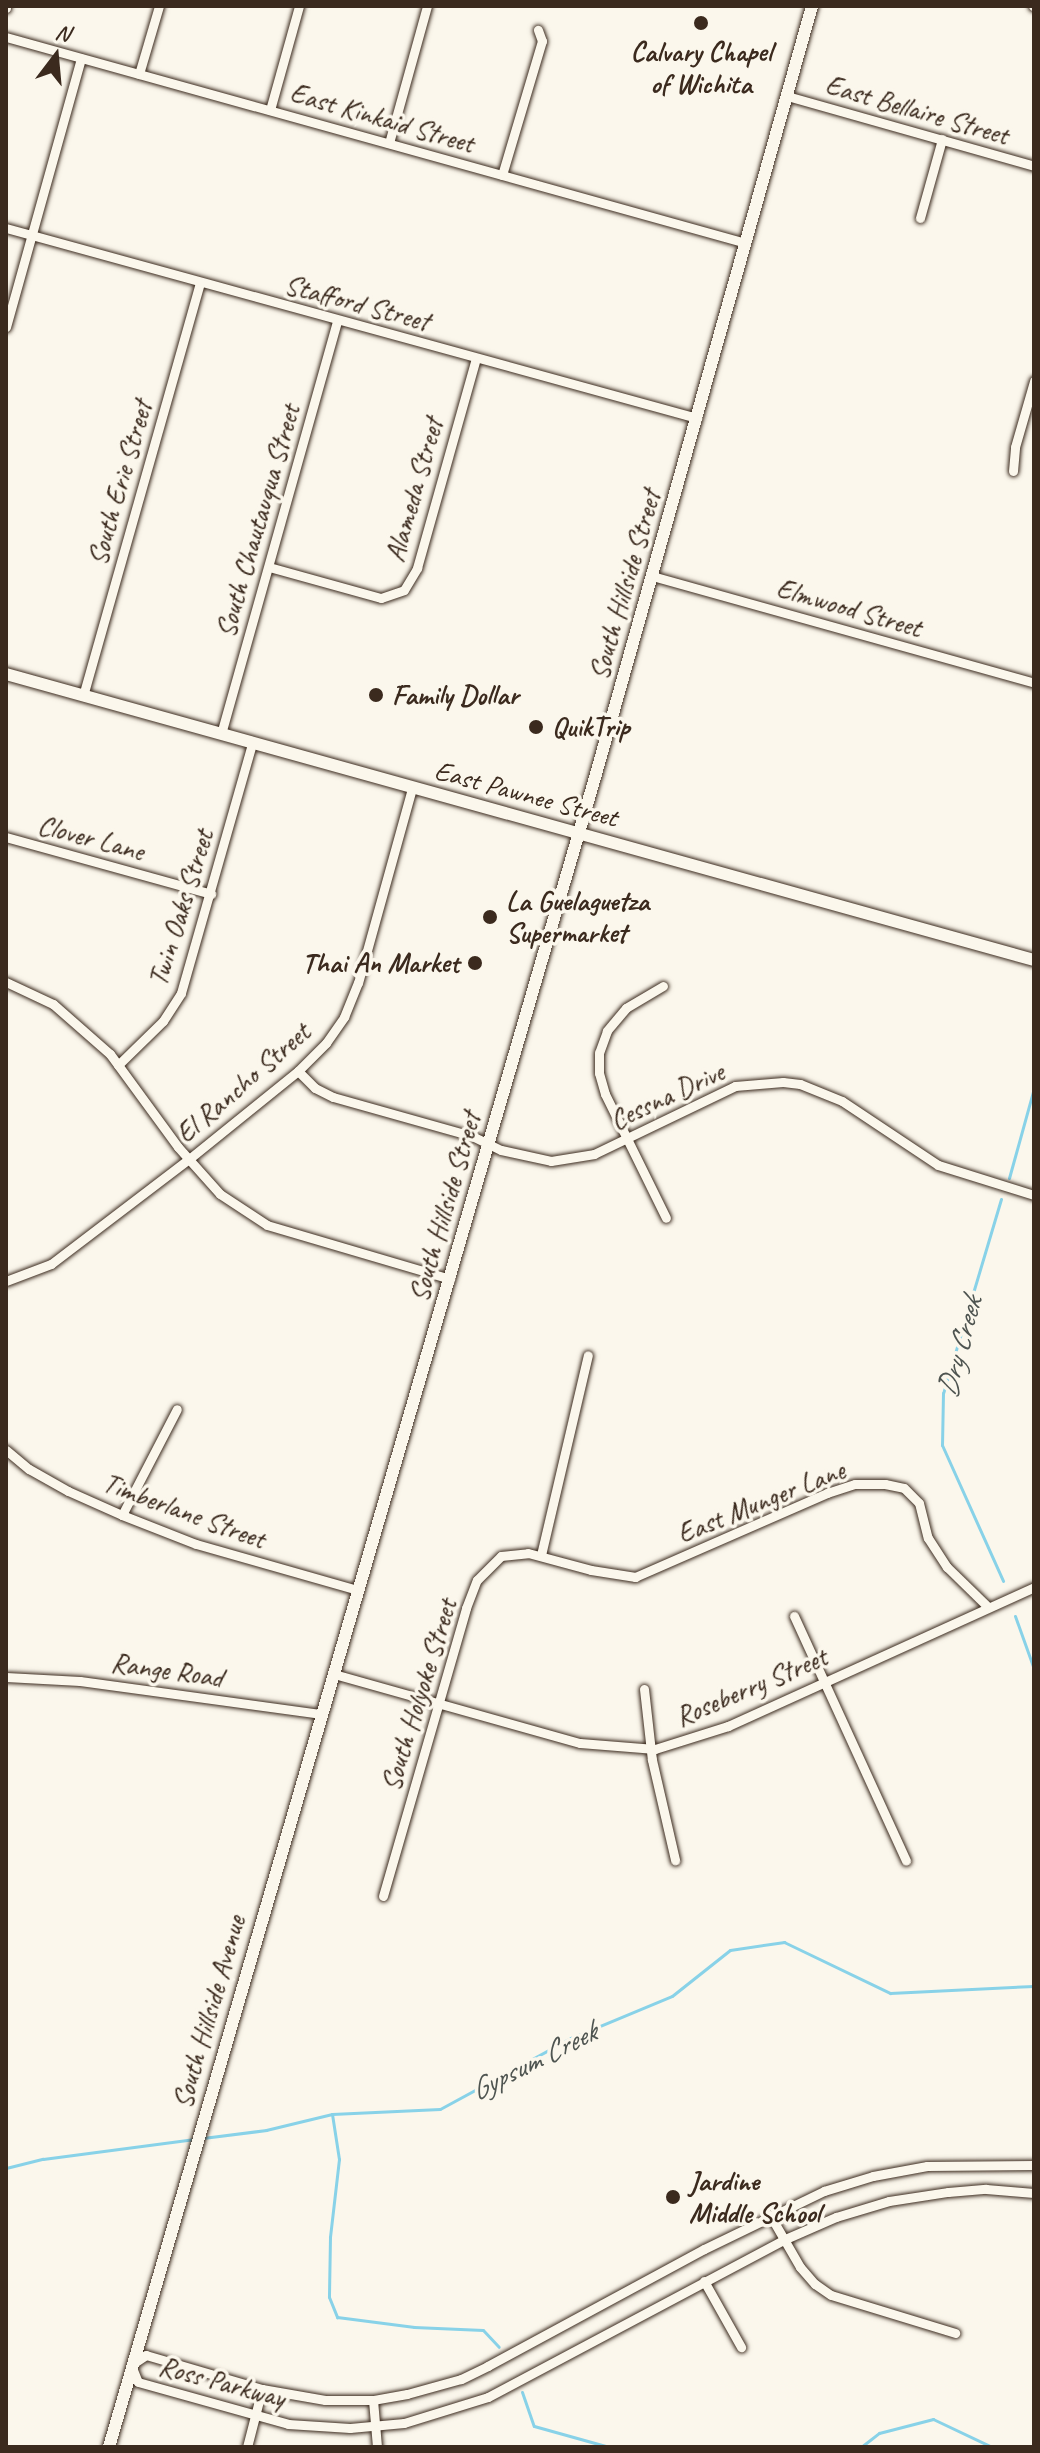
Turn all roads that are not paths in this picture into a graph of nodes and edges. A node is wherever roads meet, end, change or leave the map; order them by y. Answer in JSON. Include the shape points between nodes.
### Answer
{"nodes":[{"id":1,"x":159,"y":6,"type":"edge"},
{"id":2,"x":299,"y":6,"type":"edge"},
{"id":3,"x":427,"y":6,"type":"edge"},
{"id":4,"x":812,"y":6,"type":"edge"},
{"id":5,"x":538,"y":30,"type":"dead end"},
{"id":6,"x":6,"y":37,"type":"edge"},
{"id":7,"x":81,"y":58,"type":"junction"},
{"id":8,"x":139,"y":74,"type":"junction"},
{"id":9,"x":787,"y":96,"type":"junction"},
{"id":10,"x":270,"y":110,"type":"junction"},
{"id":11,"x":942,"y":139,"type":"junction"},
{"id":12,"x":389,"y":143,"type":"junction"},
{"id":13,"x":1034,"y":166,"type":"edge"},
{"id":14,"x":502,"y":175,"type":"junction"},
{"id":15,"x":920,"y":218,"type":"dead end"},
{"id":16,"x":6,"y":228,"type":"edge"},
{"id":17,"x":32,"y":235,"type":"junction"},
{"id":18,"x":746,"y":243,"type":"junction"},
{"id":19,"x":200,"y":282,"type":"junction"},
{"id":20,"x":337,"y":320,"type":"junction"},
{"id":21,"x":6,"y":327,"type":"edge"},
{"id":22,"x":476,"y":358,"type":"junction"},
{"id":23,"x":1034,"y":381,"type":"edge"},
{"id":24,"x":697,"y":418,"type":"junction"},
{"id":25,"x":1013,"y":471,"type":"dead end"},
{"id":26,"x":269,"y":567,"type":"junction"},
{"id":27,"x":652,"y":576,"type":"junction"},
{"id":28,"x":6,"y":674,"type":"edge"},
{"id":29,"x":1034,"y":683,"type":"edge"},
{"id":30,"x":83,"y":696,"type":"junction"},
{"id":31,"x":221,"y":734,"type":"junction"},
{"id":32,"x":252,"y":743,"type":"junction"},
{"id":33,"x":412,"y":788,"type":"junction"},
{"id":34,"x":578,"y":833,"type":"junction"},
{"id":35,"x":6,"y":837,"type":"edge"},
{"id":36,"x":211,"y":894,"type":"junction"},
{"id":37,"x":1034,"y":960,"type":"edge"},
{"id":38,"x":6,"y":982,"type":"edge"},
{"id":39,"x":663,"y":986,"type":"dead end"},
{"id":40,"x":118,"y":1065,"type":"junction"},
{"id":41,"x":298,"y":1071,"type":"junction"},
{"id":42,"x":627,"y":1138,"type":"junction"},
{"id":43,"x":488,"y":1143,"type":"junction"},
{"id":44,"x":189,"y":1159,"type":"junction"},
{"id":45,"x":1034,"y":1195,"type":"edge"},
{"id":46,"x":666,"y":1218,"type":"dead end"},
{"id":47,"x":450,"y":1279,"type":"junction"},
{"id":48,"x":6,"y":1281,"type":"edge"},
{"id":49,"x":588,"y":1355,"type":"dead end"},
{"id":50,"x":177,"y":1409,"type":"dead end"},
{"id":51,"x":6,"y":1450,"type":"edge"},
{"id":52,"x":122,"y":1515,"type":"junction"},
{"id":53,"x":541,"y":1555,"type":"junction"},
{"id":54,"x":1034,"y":1587,"type":"edge"},
{"id":55,"x":358,"y":1590,"type":"junction"},
{"id":56,"x":987,"y":1606,"type":"junction"},
{"id":57,"x":794,"y":1616,"type":"dead end"},
{"id":58,"x":334,"y":1674,"type":"junction"},
{"id":59,"x":6,"y":1677,"type":"edge"},
{"id":60,"x":824,"y":1681,"type":"junction"},
{"id":61,"x":644,"y":1689,"type":"dead end"},
{"id":62,"x":438,"y":1704,"type":"junction"},
{"id":63,"x":322,"y":1714,"type":"junction"},
{"id":64,"x":650,"y":1749,"type":"junction"},
{"id":65,"x":675,"y":1860,"type":"dead end"},
{"id":66,"x":906,"y":1861,"type":"dead end"},
{"id":67,"x":383,"y":1896,"type":"dead end"},
{"id":68,"x":1034,"y":2165,"type":"edge"},
{"id":69,"x":1034,"y":2193,"type":"edge"},
{"id":70,"x":770,"y":2215,"type":"junction"},
{"id":71,"x":783,"y":2240,"type":"junction"},
{"id":72,"x":704,"y":2281,"type":"junction"},
{"id":73,"x":955,"y":2333,"type":"dead end"},
{"id":74,"x":741,"y":2347,"type":"dead end"},
{"id":75,"x":131,"y":2365,"type":"junction"},
{"id":76,"x":262,"y":2389,"type":"junction"},
{"id":77,"x":373,"y":2400,"type":"junction"},
{"id":78,"x":254,"y":2416,"type":"junction"},
{"id":79,"x":375,"y":2428,"type":"junction"},
{"id":80,"x":109,"y":2447,"type":"edge"},
{"id":81,"x":247,"y":2447,"type":"edge"},
{"id":82,"x":377,"y":2447,"type":"edge"}],
"edges":[{"from":1,"to":8,"type":"street"},
{"from":2,"to":10,"type":"street"},
{"from":3,"to":12,"type":"street"},
{"from":4,"to":9,"type":"main road","name":"South Hillside Street"},
{"from":5,"to":14,"type":"street","via":[[542,41]]},
{"from":6,"to":7,"type":"street","name":"East Kinkaid Street"},
{"from":7,"to":8,"type":"street","name":"East Kinkaid Street"},
{"from":7,"to":17,"type":"street"},
{"from":8,"to":10,"type":"street","name":"East Kinkaid Street"},
{"from":9,"to":11,"type":"street","name":"East Bellaire Street"},
{"from":9,"to":18,"type":"main road","name":"South Hillside Street"},
{"from":10,"to":12,"type":"street","name":"East Kinkaid Street"},
{"from":11,"to":13,"type":"street","name":"East Bellaire Street"},
{"from":11,"to":15,"type":"street"},
{"from":12,"to":14,"type":"street","name":"East Kinkaid Street"},
{"from":14,"to":18,"type":"street","name":"East Kinkaid Street"},
{"from":16,"to":17,"type":"street","name":"Stafford Street"},
{"from":17,"to":19,"type":"street","name":"Stafford Street"},
{"from":17,"to":21,"type":"street"},
{"from":18,"to":24,"type":"main road","name":"South Hillside Street"},
{"from":19,"to":20,"type":"street","name":"Stafford Street"},
{"from":19,"to":30,"type":"street","name":"South Erie Street"},
{"from":20,"to":22,"type":"street","name":"Stafford Street"},
{"from":20,"to":26,"type":"street","name":"South Chautauqua Street"},
{"from":22,"to":24,"type":"street","name":"Stafford Street"},
{"from":22,"to":26,"type":"street","name":"Alameda Street","via":[[417,568],[404,590],[381,598]]},
{"from":23,"to":25,"type":"street"},
{"from":24,"to":27,"type":"main road","name":"South Hillside Street"},
{"from":26,"to":31,"type":"street","name":"South Chautauqua Street"},
{"from":27,"to":29,"type":"street","name":"Elmwood Street"},
{"from":27,"to":34,"type":"main road","name":"South Hillside Street"},
{"from":28,"to":30,"type":"main road","name":"East Pawnee Street"},
{"from":30,"to":31,"type":"main road","name":"East Pawnee Street"},
{"from":31,"to":32,"type":"main road","name":"East Pawnee Street"},
{"from":32,"to":33,"type":"main road","name":"East Pawnee Street"},
{"from":32,"to":36,"type":"street","name":"Twin Oaks Street"},
{"from":33,"to":34,"type":"main road","name":"East Pawnee Street"},
{"from":33,"to":41,"type":"street","name":"El Rancho Street","via":[[358,983],[335,1030]]},
{"from":34,"to":37,"type":"main road","name":"East Pawnee Street"},
{"from":34,"to":43,"type":"main road","name":"South Hillside Street"},
{"from":35,"to":36,"type":"street","name":"Clover Lane"},
{"from":36,"to":40,"type":"street","name":"Twin Oaks Street","via":[[173,1008]]},
{"from":38,"to":40,"type":"street","via":[[53,1004]]},
{"from":39,"to":42,"type":"street","via":[[626,1008],[607,1031],[599,1053],[605,1094]]},
{"from":40,"to":44,"type":"street"},
{"from":41,"to":43,"type":"street","name":"Cessna Drive","via":[[333,1097]]},
{"from":41,"to":44,"type":"street","name":"El Rancho Street"},
{"from":42,"to":43,"type":"street","name":"Cessna Drive","via":[[580,1159],[551,1161]]},
{"from":42,"to":45,"type":"street","name":"Cessna Drive","via":[[735,1086],[792,1083],[842,1101],[938,1165]]},
{"from":42,"to":46,"type":"street"},
{"from":43,"to":47,"type":"main road","name":"South Hillside Street"},
{"from":44,"to":47,"type":"street","via":[[220,1194],[267,1225]]},
{"from":44,"to":48,"type":"street","name":"El Rancho Street","via":[[51,1264]]},
{"from":47,"to":55,"type":"main road","name":"South Hillside Street"},
{"from":49,"to":53,"type":"street"},
{"from":50,"to":52,"type":"street"},
{"from":51,"to":52,"type":"street","name":"Timberlane Street","via":[[68,1491]]},
{"from":52,"to":55,"type":"street","name":"Timberlane Street","via":[[196,1544]]},
{"from":53,"to":56,"type":"street","name":"East Munger Lane","via":[[635,1577],[827,1493],[855,1484],[885,1484],[904,1488],[919,1503],[928,1538],[947,1567]]},
{"from":53,"to":62,"type":"street","name":"South Holyoke Street","via":[[501,1556],[477,1580]]},
{"from":54,"to":56,"type":"street","name":"Roseberry Street"},
{"from":55,"to":58,"type":"main road","name":"South Hillside Avenue"},
{"from":56,"to":60,"type":"street","name":"Roseberry Street"},
{"from":57,"to":60,"type":"street"},
{"from":58,"to":62,"type":"street","name":"Roseberry Street"},
{"from":58,"to":63,"type":"main road","name":"South Hillside Avenue"},
{"from":59,"to":63,"type":"street","name":"Range Road","via":[[80,1681]]},
{"from":60,"to":64,"type":"street","name":"Roseberry Street","via":[[728,1726]]},
{"from":60,"to":66,"type":"street"},
{"from":61,"to":64,"type":"street"},
{"from":62,"to":64,"type":"street","name":"Roseberry Street","via":[[580,1743]]},
{"from":62,"to":67,"type":"street","name":"South Holyoke Street"},
{"from":63,"to":75,"type":"main road","name":"South Hillside Avenue"},
{"from":64,"to":65,"type":"street"},
{"from":68,"to":70,"type":"street","name":"Ross Parkway","via":[[901,2170],[824,2191]]},
{"from":69,"to":71,"type":"street","name":"Ross Parkway","via":[[986,2189],[889,2201]]},
{"from":70,"to":71,"type":"street"},
{"from":70,"to":77,"type":"street","name":"Ross Parkway","via":[[488,2366],[435,2387]]},
{"from":71,"to":72,"type":"street","name":"Ross Parkway"},
{"from":71,"to":73,"type":"street","via":[[807,2275],[831,2295]]},
{"from":72,"to":74,"type":"street"},
{"from":72,"to":79,"type":"street","name":"Ross Parkway","via":[[488,2397],[431,2417]]},
{"from":75,"to":76,"type":"street","name":"Ross Parkway","via":[[146,2355]]},
{"from":75,"to":78,"type":"street","name":"Ross Parkway","via":[[138,2382]]},
{"from":75,"to":80,"type":"main road","name":"South Hillside Avenue"},
{"from":76,"to":77,"type":"street","name":"Ross Parkway","via":[[325,2400]]},
{"from":76,"to":78,"type":"street"},
{"from":77,"to":79,"type":"street"},
{"from":78,"to":79,"type":"street","name":"Ross Parkway","via":[[320,2428]]},
{"from":78,"to":81,"type":"street"},
{"from":79,"to":82,"type":"street"}]}
